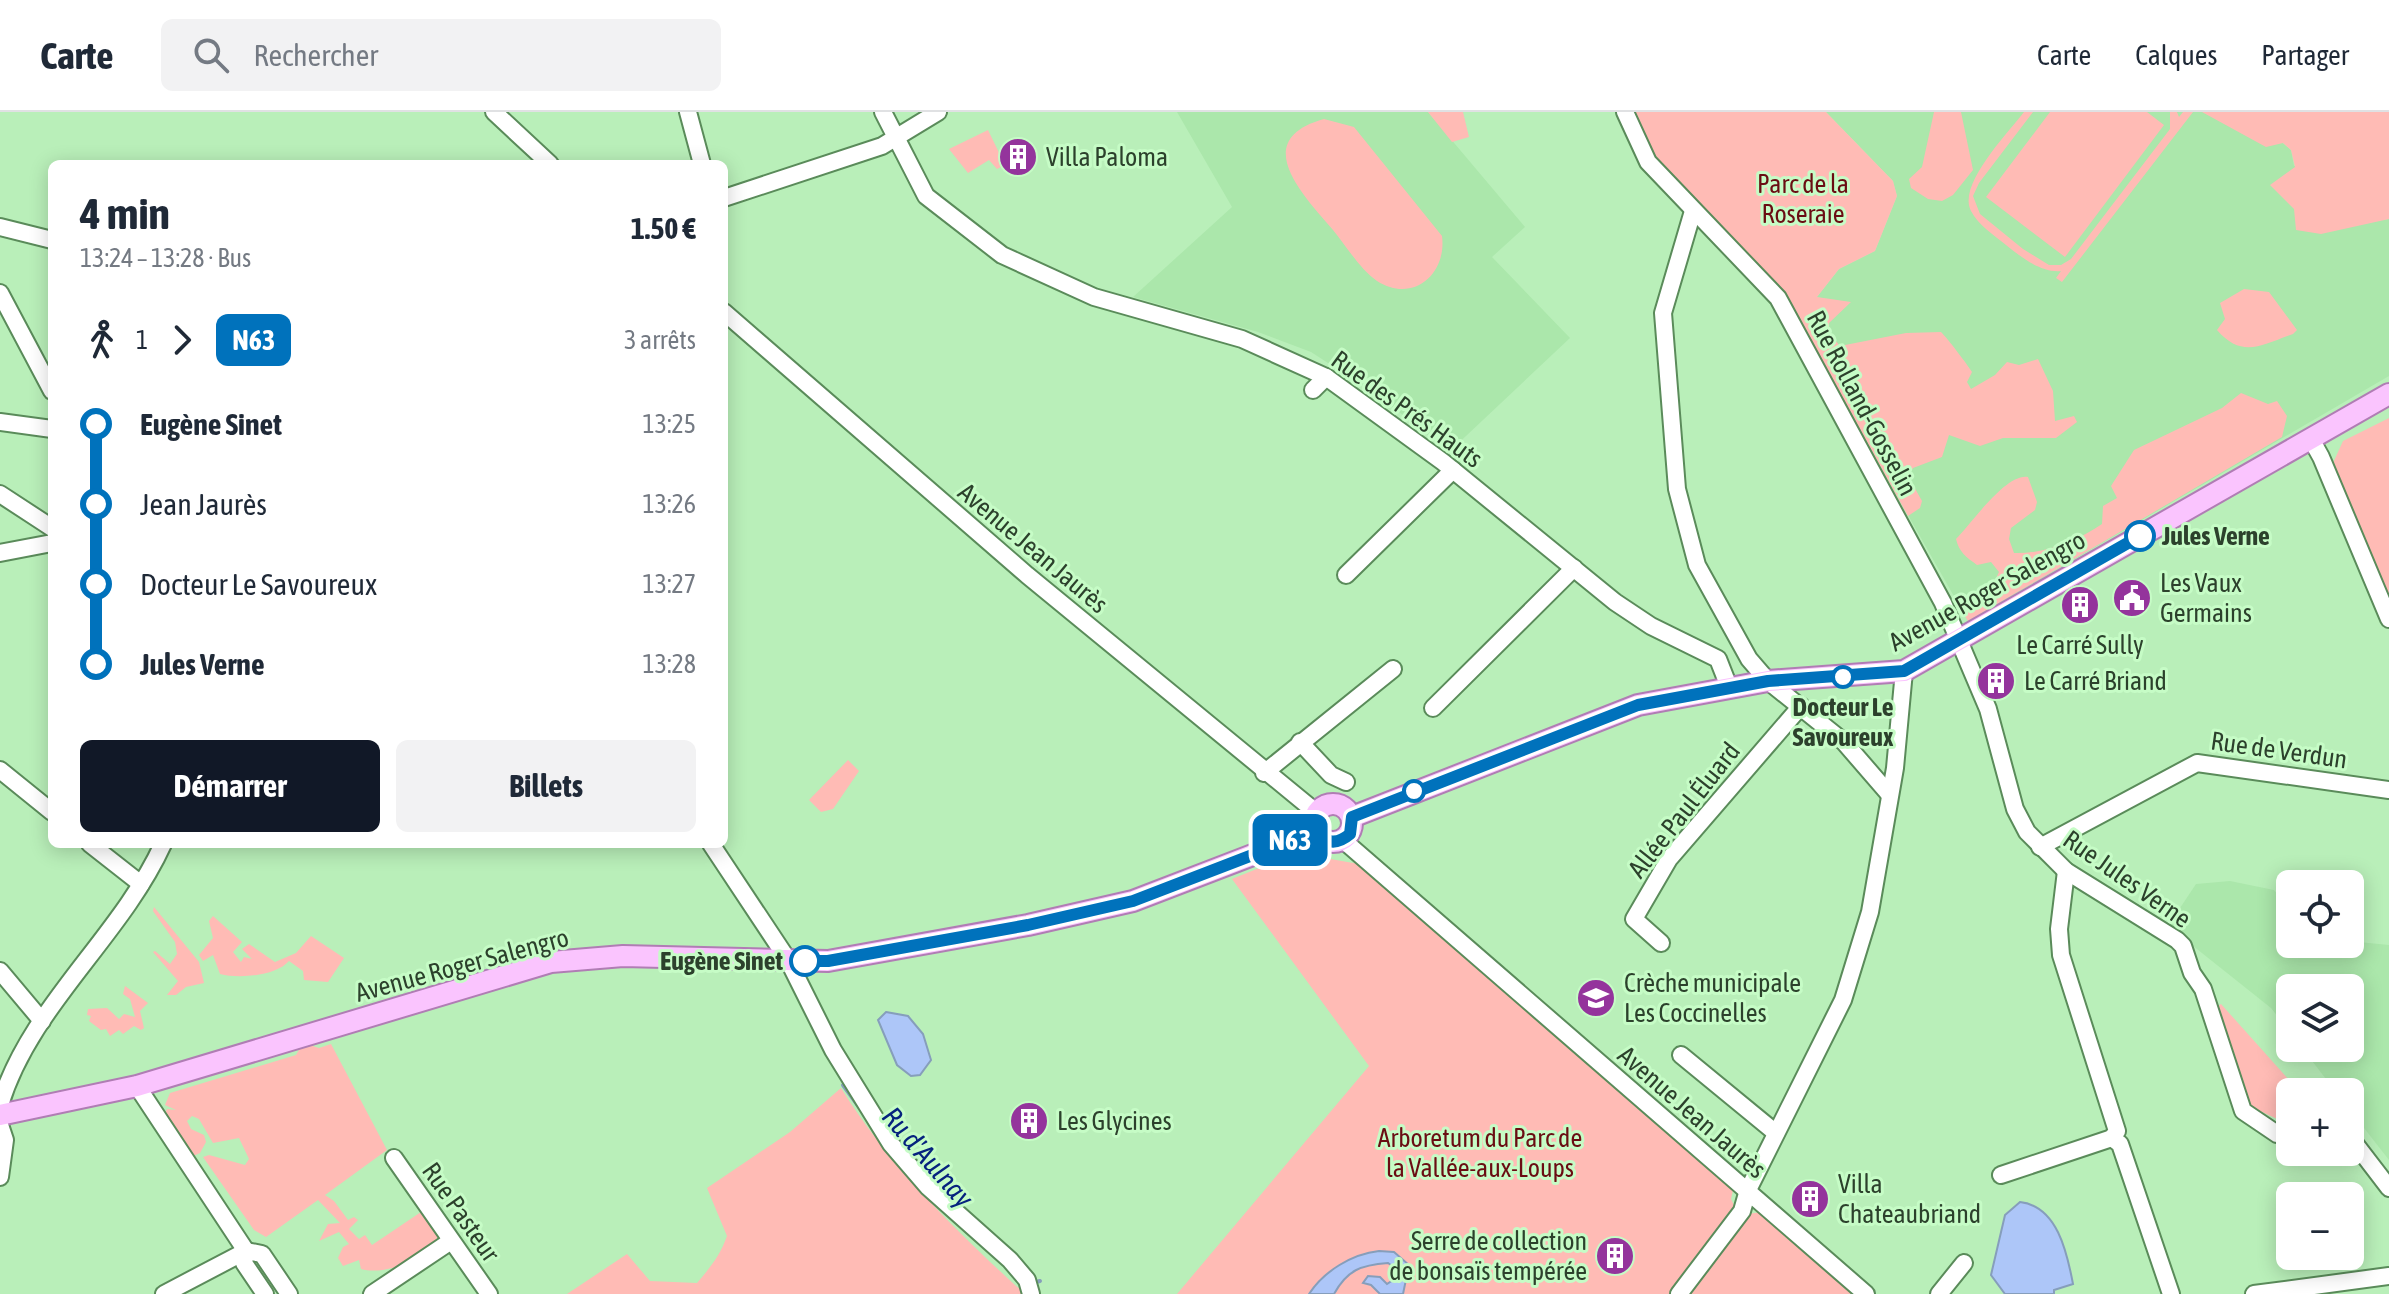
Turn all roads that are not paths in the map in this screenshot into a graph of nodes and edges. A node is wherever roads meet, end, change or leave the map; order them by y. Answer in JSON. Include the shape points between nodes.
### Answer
{"nodes":[{"id":1,"x":494,"y":112,"type":"edge"},
{"id":2,"x":688,"y":112,"type":"edge"},
{"id":3,"x":883,"y":112,"type":"edge"},
{"id":4,"x":903,"y":112,"type":"edge"},
{"id":5,"x":938,"y":112,"type":"edge"},
{"id":6,"x":1625,"y":112,"type":"edge"},
{"id":7,"x":920,"y":120,"type":"junction"},
{"id":8,"x":895,"y":140,"type":"junction"},
{"id":9,"x":546,"y":160,"type":"edge"},
{"id":10,"x":701,"y":160,"type":"edge"},
{"id":11,"x":728,"y":197,"type":"edge"},
{"id":12,"x":1693,"y":211,"type":"junction"},
{"id":13,"x":0,"y":227,"type":"edge"},
{"id":14,"x":48,"y":239,"type":"edge"},
{"id":15,"x":0,"y":293,"type":"edge"},
{"id":16,"x":728,"y":315,"type":"edge"},
{"id":17,"x":1326,"y":377,"type":"junction"},
{"id":18,"x":48,"y":383,"type":"edge"},
{"id":19,"x":1313,"y":390,"type":"dead end"},
{"id":20,"x":2389,"y":394,"type":"edge"},
{"id":21,"x":0,"y":422,"type":"edge"},
{"id":22,"x":48,"y":428,"type":"edge"},
{"id":23,"x":2311,"y":439,"type":"junction"},
{"id":24,"x":1453,"y":470,"type":"junction"},
{"id":25,"x":0,"y":494,"type":"edge"},
{"id":26,"x":48,"y":525,"type":"edge"},
{"id":27,"x":48,"y":544,"type":"edge"},
{"id":28,"x":0,"y":553,"type":"edge"},
{"id":29,"x":1574,"y":568,"type":"junction"},
{"id":30,"x":1346,"y":575,"type":"dead end"},
{"id":31,"x":2389,"y":619,"type":"edge"},
{"id":32,"x":1957,"y":640,"type":"junction"},
{"id":33,"x":1393,"y":669,"type":"dead end"},
{"id":34,"x":1904,"y":671,"type":"junction"},
{"id":35,"x":1768,"y":681,"type":"junction"},
{"id":36,"x":1729,"y":687,"type":"junction"},
{"id":37,"x":1801,"y":706,"type":"junction"},
{"id":38,"x":1433,"y":708,"type":"dead end"},
{"id":39,"x":1300,"y":742,"type":"junction"},
{"id":40,"x":0,"y":770,"type":"edge"},
{"id":41,"x":1264,"y":773,"type":"junction"},
{"id":42,"x":1346,"y":782,"type":"dead end"},
{"id":43,"x":2389,"y":790,"type":"edge"},
{"id":44,"x":1889,"y":794,"type":"junction"},
{"id":45,"x":48,"y":809,"type":"edge"},
{"id":46,"x":1352,"y":817,"type":"junction"},
{"id":47,"x":1316,"y":822,"type":"junction"},
{"id":48,"x":1343,"y":840,"type":"junction"},
{"id":49,"x":2040,"y":847,"type":"junction"},
{"id":50,"x":95,"y":848,"type":"edge"},
{"id":51,"x":161,"y":848,"type":"edge"},
{"id":52,"x":714,"y":848,"type":"edge"},
{"id":53,"x":2066,"y":871,"type":"junction"},
{"id":54,"x":141,"y":884,"type":"junction"},
{"id":55,"x":1661,"y":943,"type":"dead end"},
{"id":56,"x":788,"y":960,"type":"junction"},
{"id":57,"x":0,"y":971,"type":"edge"},
{"id":58,"x":42,"y":1021,"type":"junction"},
{"id":59,"x":1681,"y":1055,"type":"dead end"},
{"id":60,"x":137,"y":1086,"type":"junction"},
{"id":61,"x":0,"y":1105,"type":"edge"},
{"id":62,"x":0,"y":1115,"type":"edge"},
{"id":63,"x":0,"y":1125,"type":"edge"},
{"id":64,"x":1776,"y":1133,"type":"junction"},
{"id":65,"x":2276,"y":1133,"type":"edge"},
{"id":66,"x":2116,"y":1138,"type":"junction"},
{"id":67,"x":2364,"y":1155,"type":"edge"},
{"id":68,"x":394,"y":1158,"type":"dead end"},
{"id":69,"x":2001,"y":1175,"type":"dead end"},
{"id":70,"x":0,"y":1177,"type":"edge"},
{"id":71,"x":2389,"y":1188,"type":"edge"},
{"id":72,"x":1748,"y":1190,"type":"junction"},
{"id":73,"x":451,"y":1241,"type":"junction"},
{"id":74,"x":246,"y":1251,"type":"junction"},
{"id":75,"x":1964,"y":1263,"type":"dead end"},
{"id":76,"x":2389,"y":1276,"type":"edge"},
{"id":77,"x":2324,"y":1289,"type":"edge"},
{"id":78,"x":2297,"y":1290,"type":"edge"},
{"id":79,"x":164,"y":1294,"type":"edge"},
{"id":80,"x":265,"y":1294,"type":"edge"},
{"id":81,"x":289,"y":1294,"type":"edge"},
{"id":82,"x":372,"y":1294,"type":"edge"},
{"id":83,"x":489,"y":1294,"type":"edge"},
{"id":84,"x":1031,"y":1294,"type":"edge"},
{"id":85,"x":1679,"y":1294,"type":"edge"},
{"id":86,"x":1866,"y":1294,"type":"edge"},
{"id":87,"x":1939,"y":1294,"type":"edge"},
{"id":88,"x":2171,"y":1294,"type":"edge"},
{"id":89,"x":2254,"y":1294,"type":"edge"}],
"edges":[{"from":1,"to":9,"type":"street"},
{"from":2,"to":10,"type":"street"},
{"from":3,"to":8,"type":"street","name":"Rue des Prés Hauts"},
{"from":4,"to":7,"type":"street"},
{"from":5,"to":7,"type":"street"},
{"from":6,"to":12,"type":"street","name":"Rue Rolland-Gosselin","via":[[1648,162]]},
{"from":7,"to":8,"type":"street"},
{"from":8,"to":11,"type":"street"},
{"from":8,"to":17,"type":"street","name":"Rue des Prés Hauts","via":[[926,196],[1002,255],[1094,297],[1242,339]]},
{"from":12,"to":32,"type":"street","name":"Rue Rolland-Gosselin","via":[[1778,298],[1943,603]]},
{"from":12,"to":35,"type":"street","via":[[1663,313],[1677,489],[1697,565],[1736,639]]},
{"from":13,"to":14,"type":"street"},
{"from":15,"to":18,"type":"street"},
{"from":16,"to":41,"type":"street","name":"Avenue Jean Jaurès"},
{"from":17,"to":19,"type":"street"},
{"from":17,"to":24,"type":"street","name":"Rue des Prés Hauts"},
{"from":20,"to":23,"type":"main road","name":"Avenue Roger Salengro"},
{"from":21,"to":22,"type":"street"},
{"from":23,"to":31,"type":"street"},
{"from":23,"to":32,"type":"main road","name":"Avenue Roger Salengro"},
{"from":24,"to":29,"type":"street","name":"Rue des Prés Hauts"},
{"from":24,"to":30,"type":"street"},
{"from":25,"to":26,"type":"street"},
{"from":27,"to":28,"type":"street"},
{"from":29,"to":36,"type":"street","name":"Rue des Prés Hauts","via":[[1651,626],[1718,659]]},
{"from":29,"to":38,"type":"street"},
{"from":32,"to":34,"type":"main road","name":"Avenue Roger Salengro"},
{"from":32,"to":49,"type":"street","name":"Rue Jules Verne","via":[[1988,709],[2015,809]]},
{"from":33,"to":39,"type":"street"},
{"from":34,"to":35,"type":"main road","name":"Avenue Roger Salengro"},
{"from":34,"to":44,"type":"street"},
{"from":35,"to":36,"type":"main road","name":"Avenue Roger Salengro"},
{"from":35,"to":37,"type":"street"},
{"from":36,"to":46,"type":"main road","name":"Avenue Roger Salengro","via":[[1638,705]]},
{"from":37,"to":44,"type":"street","via":[[1844,742]]},
{"from":37,"to":55,"type":"street","name":"Allée Paul Éluard","via":[[1669,859],[1634,919]]},
{"from":39,"to":41,"type":"street"},
{"from":39,"to":42,"type":"street","via":[[1331,775]]},
{"from":40,"to":45,"type":"street"},
{"from":41,"to":47,"type":"street","name":"Avenue Jean Jaurès"},
{"from":43,"to":49,"type":"street","name":"Rue de Verdun","via":[[2197,763]]},
{"from":44,"to":64,"type":"street","via":[[1870,912],[1843,1000]]},
{"from":46,"to":47,"type":"main road","via":[[1336,804],[1322,807]]},
{"from":46,"to":48,"type":"main road","via":[[1350,834]]},
{"from":47,"to":48,"type":"main road","via":[[1327,841]]},
{"from":47,"to":56,"type":"main road","name":"Avenue Roger Salengro","via":[[1133,901],[828,961]]},
{"from":48,"to":72,"type":"street","name":"Avenue Jean Jaurès"},
{"from":49,"to":53,"type":"street","name":"Rue Jules Verne"},
{"from":50,"to":54,"type":"street"},
{"from":51,"to":54,"type":"street"},
{"from":52,"to":56,"type":"street"},
{"from":53,"to":65,"type":"street","name":"Rue Jules Verne","via":[[2183,946],[2203,989],[2243,1111]]},
{"from":53,"to":66,"type":"street","via":[[2061,955]]},
{"from":54,"to":58,"type":"street"},
{"from":56,"to":60,"type":"main road","name":"Avenue Roger Salengro","via":[[623,956],[551,962]]},
{"from":56,"to":84,"type":"street","via":[[833,1050],[891,1144],[928,1187],[1010,1260]]},
{"from":57,"to":58,"type":"street"},
{"from":58,"to":61,"type":"street","via":[[11,1070]]},
{"from":59,"to":64,"type":"street"},
{"from":60,"to":62,"type":"main road","name":"Avenue Roger Salengro"},
{"from":60,"to":74,"type":"street"},
{"from":63,"to":70,"type":"street","via":[[5,1140]]},
{"from":64,"to":72,"type":"street"},
{"from":66,"to":69,"type":"street"},
{"from":66,"to":88,"type":"street"},
{"from":67,"to":71,"type":"street"},
{"from":68,"to":73,"type":"street","name":"Rue Pasteur"},
{"from":72,"to":85,"type":"street","via":[[1742,1211]]},
{"from":72,"to":86,"type":"street","name":"Avenue Jean Jaurès"},
{"from":73,"to":82,"type":"street"},
{"from":73,"to":83,"type":"street","name":"Rue Pasteur"},
{"from":74,"to":79,"type":"street"},
{"from":74,"to":80,"type":"street","via":[[244,1263]]},
{"from":74,"to":81,"type":"street","via":[[262,1254]]},
{"from":75,"to":87,"type":"street"},
{"from":76,"to":77,"type":"street"},
{"from":77,"to":78,"type":"street"},
{"from":78,"to":89,"type":"street"}]}
